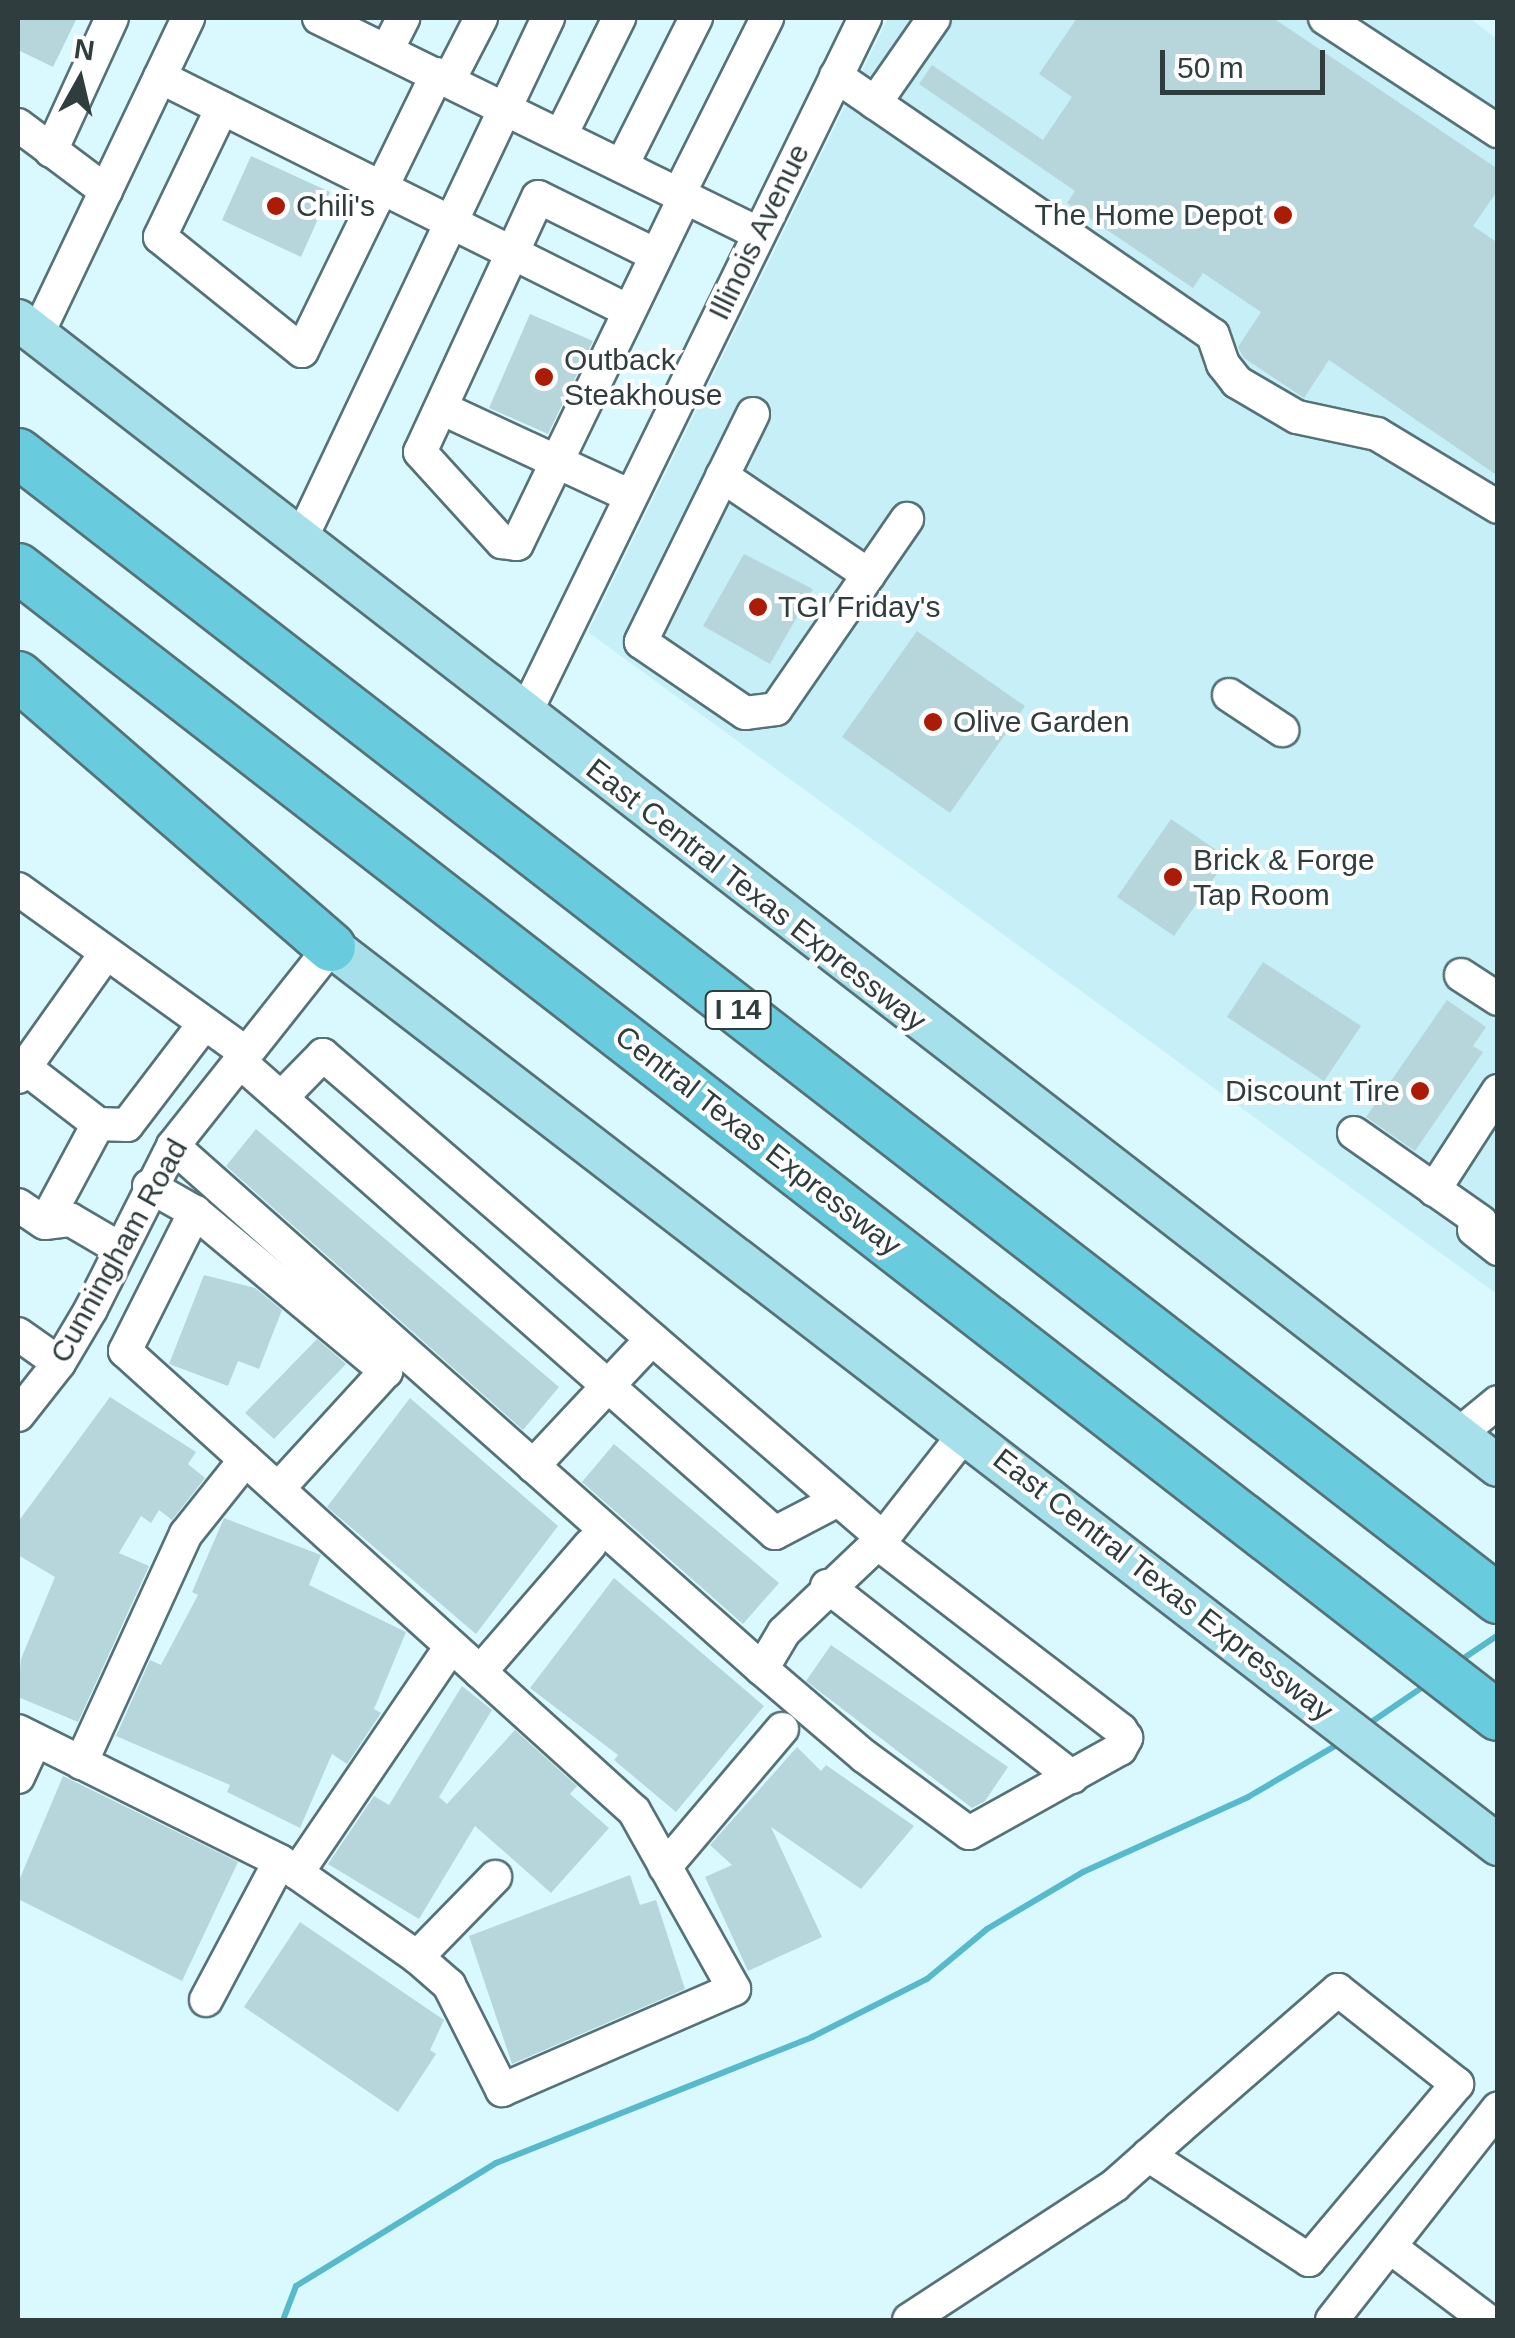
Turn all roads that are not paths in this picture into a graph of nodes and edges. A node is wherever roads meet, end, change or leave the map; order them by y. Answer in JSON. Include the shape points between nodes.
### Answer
{"nodes":[{"id":1,"x":112,"y":18,"type":"edge"},
{"id":2,"x":188,"y":18,"type":"edge"},
{"id":3,"x":403,"y":18,"type":"edge"},
{"id":4,"x":481,"y":18,"type":"edge"},
{"id":5,"x":548,"y":18,"type":"edge"},
{"id":6,"x":619,"y":18,"type":"edge"},
{"id":7,"x":696,"y":18,"type":"edge"},
{"id":8,"x":766,"y":18,"type":"edge"},
{"id":9,"x":865,"y":18,"type":"edge"},
{"id":10,"x":934,"y":18,"type":"edge"},
{"id":11,"x":1325,"y":18,"type":"edge"},
{"id":12,"x":326,"y":19,"type":"edge"},
{"id":13,"x":387,"y":50,"type":"junction"},
{"id":14,"x":836,"y":76,"type":"junction"},
{"id":15,"x":160,"y":77,"type":"junction"},
{"id":16,"x":443,"y":77,"type":"junction"},
{"id":17,"x":875,"y":103,"type":"junction"},
{"id":18,"x":502,"y":106,"type":"junction"},
{"id":19,"x":222,"y":108,"type":"junction"},
{"id":20,"x":18,"y":125,"type":"edge"},
{"id":21,"x":1498,"y":131,"type":"edge"},
{"id":22,"x":561,"y":135,"type":"junction"},
{"id":23,"x":51,"y":150,"type":"junction"},
{"id":24,"x":622,"y":165,"type":"junction"},
{"id":25,"x":382,"y":188,"type":"junction"},
{"id":26,"x":106,"y":191,"type":"junction"},
{"id":27,"x":682,"y":195,"type":"junction"},
{"id":28,"x":448,"y":221,"type":"junction"},
{"id":29,"x":759,"y":234,"type":"junction"},
{"id":30,"x":513,"y":253,"type":"junction"},
{"id":31,"x":656,"y":254,"type":"junction"},
{"id":32,"x":629,"y":311,"type":"junction"},
{"id":33,"x":27,"y":327,"type":"edge"},
{"id":34,"x":441,"y":408,"type":"junction"},
{"id":35,"x":753,"y":414,"type":"dead end"},
{"id":36,"x":18,"y":453,"type":"edge"},
{"id":37,"x":556,"y":463,"type":"junction"},
{"id":38,"x":722,"y":476,"type":"junction"},
{"id":39,"x":631,"y":496,"type":"junction"},
{"id":40,"x":1498,"y":508,"type":"edge"},
{"id":41,"x":907,"y":519,"type":"dead end"},
{"id":42,"x":300,"y":540,"type":"junction"},
{"id":43,"x":18,"y":568,"type":"edge"},
{"id":44,"x":869,"y":575,"type":"junction"},
{"id":45,"x":18,"y":676,"type":"edge"},
{"id":46,"x":1229,"y":696,"type":"dead end"},
{"id":47,"x":18,"y":706,"type":"edge"},
{"id":48,"x":524,"y":716,"type":"junction"},
{"id":49,"x":1282,"y":730,"type":"dead end"},
{"id":50,"x":18,"y":889,"type":"edge"},
{"id":51,"x":331,"y":947,"type":"junction"},
{"id":52,"x":106,"y":953,"type":"junction"},
{"id":53,"x":1461,"y":974,"type":"dead end"},
{"id":54,"x":1498,"y":998,"type":"edge"},
{"id":55,"x":204,"y":1024,"type":"junction"},
{"id":56,"x":242,"y":1057,"type":"junction"},
{"id":57,"x":21,"y":1072,"type":"edge"},
{"id":58,"x":1498,"y":1091,"type":"edge"},
{"id":59,"x":281,"y":1098,"type":"junction"},
{"id":60,"x":98,"y":1124,"type":"junction"},
{"id":61,"x":1354,"y":1134,"type":"dead end"},
{"id":62,"x":173,"y":1146,"type":"junction"},
{"id":63,"x":148,"y":1186,"type":"junction"},
{"id":64,"x":1434,"y":1190,"type":"junction"},
{"id":65,"x":18,"y":1206,"type":"edge"},
{"id":66,"x":195,"y":1212,"type":"junction"},
{"id":67,"x":46,"y":1223,"type":"junction"},
{"id":68,"x":1484,"y":1234,"type":"edge"},
{"id":69,"x":119,"y":1248,"type":"junction"},
{"id":70,"x":18,"y":1334,"type":"edge"},
{"id":71,"x":652,"y":1339,"type":"junction"},
{"id":72,"x":59,"y":1363,"type":"junction"},
{"id":73,"x":608,"y":1386,"type":"junction"},
{"id":74,"x":1498,"y":1402,"type":"edge"},
{"id":75,"x":18,"y":1415,"type":"edge"},
{"id":76,"x":966,"y":1432,"type":"junction"},
{"id":77,"x":1458,"y":1434,"type":"junction"},
{"id":78,"x":244,"y":1460,"type":"junction"},
{"id":79,"x":533,"y":1466,"type":"junction"},
{"id":80,"x":1498,"y":1466,"type":"edge"},
{"id":81,"x":278,"y":1490,"type":"junction"},
{"id":82,"x":838,"y":1500,"type":"junction"},
{"id":83,"x":880,"y":1540,"type":"junction"},
{"id":84,"x":590,"y":1545,"type":"dead end"},
{"id":85,"x":827,"y":1586,"type":"junction"},
{"id":86,"x":1498,"y":1599,"type":"edge"},
{"id":87,"x":451,"y":1646,"type":"junction"},
{"id":88,"x":762,"y":1669,"type":"junction"},
{"id":89,"x":480,"y":1672,"type":"junction"},
{"id":90,"x":1498,"y":1716,"type":"edge"},
{"id":91,"x":782,"y":1729,"type":"dead end"},
{"id":92,"x":26,"y":1736,"type":"edge"},
{"id":93,"x":81,"y":1762,"type":"junction"},
{"id":94,"x":18,"y":1777,"type":"edge"},
{"id":95,"x":1072,"y":1777,"type":"junction"},
{"id":96,"x":1498,"y":1845,"type":"edge"},
{"id":97,"x":288,"y":1866,"type":"junction"},
{"id":98,"x":665,"y":1867,"type":"junction"},
{"id":99,"x":495,"y":1876,"type":"dead end"},
{"id":100,"x":416,"y":1958,"type":"junction"},
{"id":101,"x":206,"y":2000,"type":"dead end"},
{"id":102,"x":1498,"y":2108,"type":"edge"},
{"id":103,"x":1148,"y":2156,"type":"junction"},
{"id":104,"x":1390,"y":2247,"type":"junction"},
{"id":105,"x":916,"y":2319,"type":"edge"},
{"id":106,"x":1332,"y":2320,"type":"edge"},
{"id":107,"x":1487,"y":2320,"type":"edge"}],
"edges":[{"from":1,"to":23,"type":"street"},
{"from":2,"to":15,"type":"street"},
{"from":3,"to":13,"type":"street"},
{"from":4,"to":16,"type":"street"},
{"from":5,"to":18,"type":"street"},
{"from":6,"to":22,"type":"street"},
{"from":7,"to":24,"type":"street"},
{"from":8,"to":27,"type":"street"},
{"from":9,"to":14,"type":"street","name":"Illinois Avenue"},
{"from":10,"to":17,"type":"street"},
{"from":11,"to":21,"type":"street"},
{"from":12,"to":13,"type":"street"},
{"from":13,"to":16,"type":"street"},
{"from":14,"to":17,"type":"street"},
{"from":14,"to":29,"type":"street","name":"Illinois Avenue"},
{"from":15,"to":19,"type":"street"},
{"from":15,"to":26,"type":"street"},
{"from":16,"to":18,"type":"street"},
{"from":16,"to":25,"type":"street"},
{"from":17,"to":40,"type":"street","via":[[1213,335],[1222,364],[1237,382],[1298,417],[1377,434]]},
{"from":18,"to":22,"type":"street"},
{"from":18,"to":28,"type":"street"},
{"from":19,"to":25,"type":"street"},
{"from":19,"to":25,"type":"street","via":[[160,237],[302,351]]},
{"from":20,"to":23,"type":"street"},
{"from":22,"to":24,"type":"street"},
{"from":23,"to":26,"type":"street"},
{"from":24,"to":27,"type":"street"},
{"from":25,"to":28,"type":"street"},
{"from":26,"to":33,"type":"street"},
{"from":27,"to":29,"type":"street"},
{"from":27,"to":31,"type":"street"},
{"from":28,"to":30,"type":"street"},
{"from":28,"to":42,"type":"street"},
{"from":29,"to":39,"type":"street","name":"Illinois Avenue"},
{"from":30,"to":31,"type":"street","via":[[538,197]]},
{"from":30,"to":32,"type":"street"},
{"from":30,"to":34,"type":"street"},
{"from":31,"to":32,"type":"street"},
{"from":32,"to":37,"type":"street"},
{"from":33,"to":42,"type":"main road","name":"East Central Texas Expressway"},
{"from":34,"to":37,"type":"street"},
{"from":34,"to":37,"type":"street","via":[[420,452],[502,542],[517,544]]},
{"from":35,"to":38,"type":"street"},
{"from":36,"to":86,"type":"highway","number":"I 14"},
{"from":37,"to":39,"type":"street"},
{"from":38,"to":44,"type":"street"},
{"from":38,"to":44,"type":"street","via":[[641,642],[745,713],[776,709]]},
{"from":39,"to":48,"type":"street","name":"Illinois Avenue"},
{"from":41,"to":44,"type":"street"},
{"from":42,"to":48,"type":"main road","name":"East Central Texas Expressway"},
{"from":43,"to":90,"type":"highway","name":"Central Texas Expressway"},
{"from":45,"to":51,"type":"highway"},
{"from":46,"to":49,"type":"street"},
{"from":47,"to":51,"type":"main road","name":"East Central Texas Expressway"},
{"from":48,"to":77,"type":"main road","name":"East Central Texas Expressway"},
{"from":50,"to":52,"type":"street"},
{"from":51,"to":56,"type":"street","name":"Cunningham Road"},
{"from":51,"to":76,"type":"main road","name":"East Central Texas Expressway"},
{"from":52,"to":55,"type":"street"},
{"from":52,"to":57,"type":"street"},
{"from":53,"to":54,"type":"street"},
{"from":55,"to":56,"type":"street"},
{"from":55,"to":60,"type":"street","via":[[127,1125]]},
{"from":56,"to":59,"type":"street"},
{"from":56,"to":62,"type":"street","name":"Cunningham Road"},
{"from":57,"to":60,"type":"street"},
{"from":58,"to":64,"type":"street"},
{"from":59,"to":71,"type":"street","via":[[323,1055]]},
{"from":59,"to":73,"type":"street"},
{"from":60,"to":67,"type":"street"},
{"from":61,"to":64,"type":"street"},
{"from":62,"to":63,"type":"street","name":"Cunningham Road"},
{"from":62,"to":79,"type":"street"},
{"from":63,"to":66,"type":"street"},
{"from":63,"to":69,"type":"street","name":"Cunningham Road"},
{"from":64,"to":68,"type":"street"},
{"from":65,"to":67,"type":"street"},
{"from":66,"to":78,"type":"street","via":[[125,1351]]},
{"from":66,"to":81,"type":"street","via":[[386,1371]]},
{"from":67,"to":69,"type":"street","via":[[70,1220]]},
{"from":69,"to":72,"type":"street","name":"Cunningham Road"},
{"from":70,"to":72,"type":"street"},
{"from":71,"to":73,"type":"street"},
{"from":71,"to":82,"type":"street"},
{"from":72,"to":75,"type":"street","name":"Cunningham Road"},
{"from":73,"to":79,"type":"street"},
{"from":73,"to":82,"type":"street","via":[[776,1533]]},
{"from":74,"to":77,"type":"street"},
{"from":76,"to":83,"type":"street"},
{"from":76,"to":96,"type":"main road","name":"East Central Texas Expressway"},
{"from":77,"to":80,"type":"main road","name":"East Central Texas Expressway"},
{"from":78,"to":81,"type":"street"},
{"from":78,"to":93,"type":"street","via":[[186,1534]]},
{"from":79,"to":88,"type":"street"},
{"from":81,"to":87,"type":"street"},
{"from":82,"to":83,"type":"street"},
{"from":83,"to":85,"type":"street"},
{"from":83,"to":95,"type":"street","via":[[1121,1730],[1120,1749]]},
{"from":84,"to":89,"type":"street"},
{"from":85,"to":88,"type":"street","via":[[784,1632]]},
{"from":85,"to":95,"type":"street"},
{"from":87,"to":89,"type":"street"},
{"from":87,"to":97,"type":"street"},
{"from":88,"to":95,"type":"street","via":[[969,1833]]},
{"from":89,"to":98,"type":"street","via":[[634,1812]]},
{"from":91,"to":98,"type":"street"},
{"from":92,"to":93,"type":"street"},
{"from":92,"to":94,"type":"street"},
{"from":93,"to":97,"type":"street"},
{"from":97,"to":100,"type":"street"},
{"from":97,"to":101,"type":"street"},
{"from":98,"to":100,"type":"street","via":[[734,1990],[502,2090],[449,1985]]},
{"from":99,"to":100,"type":"street"},
{"from":102,"to":104,"type":"street"},
{"from":103,"to":103,"type":"street","via":[[1338,1990],[1457,2084],[1309,2260]]},
{"from":103,"to":105,"type":"street","via":[[1115,2186]]},
{"from":104,"to":106,"type":"street"},
{"from":104,"to":107,"type":"street"}]}
